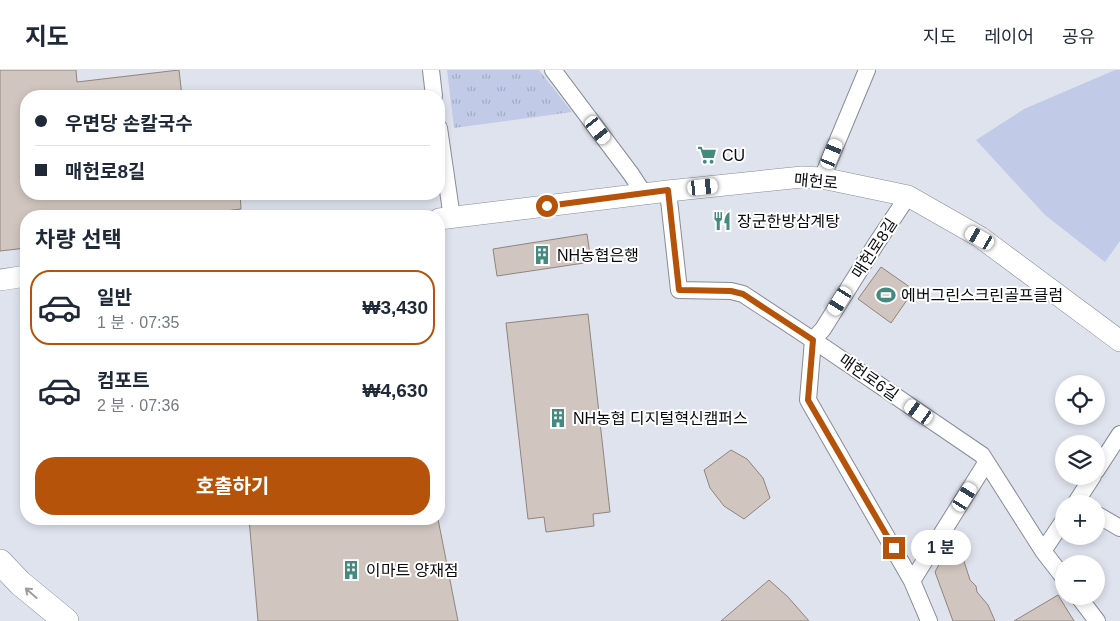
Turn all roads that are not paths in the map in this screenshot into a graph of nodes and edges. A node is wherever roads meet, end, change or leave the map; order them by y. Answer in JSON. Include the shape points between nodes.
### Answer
{"nodes":[{"id":1,"x":430,"y":70,"type":"edge"},
{"id":2,"x":552,"y":70,"type":"edge"},
{"id":3,"x":867,"y":70,"type":"edge"},
{"id":4,"x":433,"y":90,"type":"edge"},
{"id":5,"x":822,"y":178,"type":"junction"},
{"id":6,"x":668,"y":190,"type":"junction"},
{"id":7,"x":644,"y":194,"type":"junction"},
{"id":8,"x":908,"y":196,"type":"junction"},
{"id":9,"x":445,"y":218,"type":"edge"},
{"id":10,"x":20,"y":277,"type":"edge"},
{"id":11,"x":0,"y":280,"type":"edge"},
{"id":12,"x":813,"y":340,"type":"junction"},
{"id":13,"x":1120,"y":341,"type":"edge"},
{"id":14,"x":1120,"y":434,"type":"edge"},
{"id":15,"x":1105,"y":456,"type":"edge"},
{"id":16,"x":986,"y":463,"type":"junction"},
{"id":17,"x":1105,"y":519,"type":"edge"},
{"id":18,"x":1120,"y":528,"type":"edge"},
{"id":19,"x":1055,"y":533,"type":"edge"},
{"id":20,"x":1043,"y":551,"type":"junction"},
{"id":21,"x":0,"y":562,"type":"edge"},
{"id":22,"x":1055,"y":566,"type":"edge"},
{"id":23,"x":912,"y":581,"type":"junction"},
{"id":24,"x":1085,"y":605,"type":"edge"},
{"id":25,"x":66,"y":621,"type":"edge"},
{"id":26,"x":929,"y":621,"type":"edge"},
{"id":27,"x":1097,"y":621,"type":"edge"}],
"edges":[{"from":1,"to":4,"type":"street"},
{"from":2,"to":7,"type":"street"},
{"from":3,"to":5,"type":"street"},
{"from":5,"to":6,"type":"main road","name":"매헌로","via":[[802,176]]},
{"from":5,"to":8,"type":"main road","name":"매헌로"},
{"from":6,"to":7,"type":"main road","name":"매헌로"},
{"from":6,"to":12,"type":"street","name":"매헌로6길","via":[[679,290],[743,294]]},
{"from":7,"to":9,"type":"main road","name":"매헌로"},
{"from":8,"to":12,"type":"street","name":"매헌로8길"},
{"from":8,"to":13,"type":"main road","name":"매헌로","via":[[980,238]]},
{"from":10,"to":11,"type":"main road"},
{"from":12,"to":16,"type":"street","name":"매헌로6길","via":[[982,456]]},
{"from":12,"to":23,"type":"street","via":[[808,400]]},
{"from":14,"to":15,"type":"street"},
{"from":16,"to":20,"type":"street","name":"매헌로6길"},
{"from":16,"to":23,"type":"street"},
{"from":17,"to":18,"type":"street"},
{"from":19,"to":20,"type":"street"},
{"from":20,"to":22,"type":"street","name":"매헌로6길"},
{"from":25,"to":21,"type":"highway","one_way":true},
{"from":23,"to":26,"type":"street"},
{"from":24,"to":27,"type":"street"}]}
